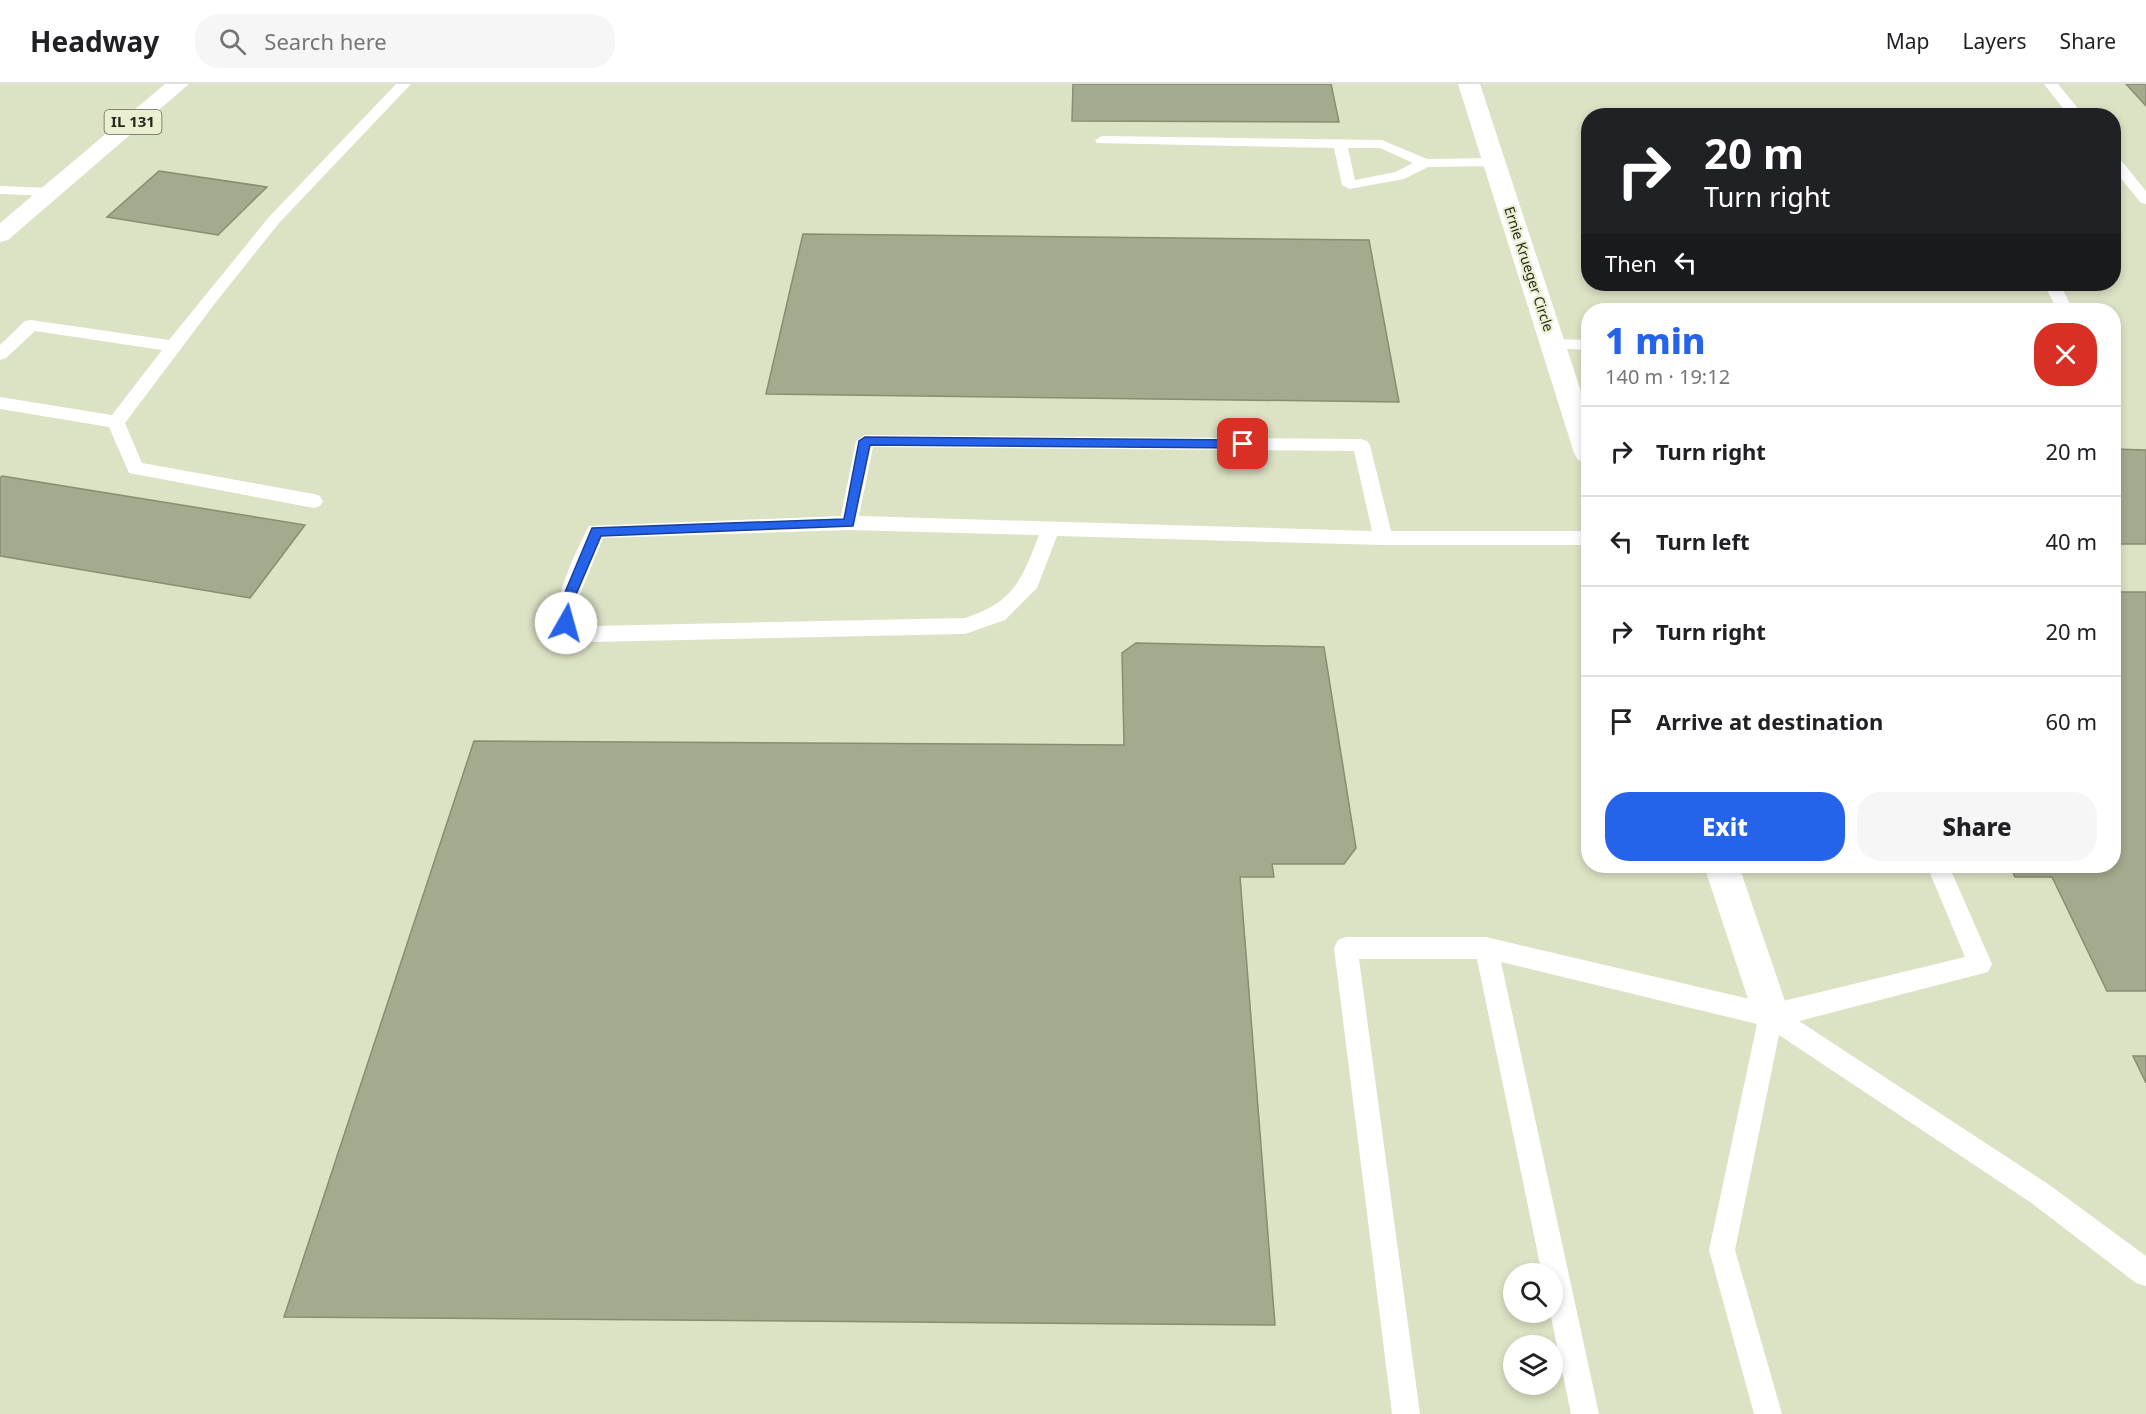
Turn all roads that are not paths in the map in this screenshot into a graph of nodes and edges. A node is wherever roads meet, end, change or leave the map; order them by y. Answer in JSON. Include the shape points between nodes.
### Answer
{"nodes":[{"id":1,"x":178,"y":84,"type":"edge"},
{"id":2,"x":404,"y":84,"type":"edge"},
{"id":3,"x":1469,"y":84,"type":"edge"},
{"id":4,"x":2051,"y":84,"type":"edge"},
{"id":5,"x":2070,"y":108,"type":"edge"},
{"id":6,"x":1102,"y":140,"type":"dead end"},
{"id":7,"x":1340,"y":143,"type":"junction"},
{"id":8,"x":1494,"y":162,"type":"junction"},
{"id":9,"x":1425,"y":163,"type":"junction"},
{"id":10,"x":2121,"y":170,"type":"edge"},
{"id":11,"x":0,"y":190,"type":"edge"},
{"id":12,"x":51,"y":192,"type":"junction"},
{"id":13,"x":2146,"y":200,"type":"edge"},
{"id":14,"x":0,"y":235,"type":"edge"},
{"id":15,"x":1553,"y":344,"type":"junction"},
{"id":16,"x":1581,"y":345,"type":"edge"},
{"id":17,"x":173,"y":346,"type":"junction"},
{"id":18,"x":0,"y":354,"type":"edge"},
{"id":19,"x":0,"y":403,"type":"edge"},
{"id":20,"x":116,"y":422,"type":"junction"},
{"id":21,"x":1581,"y":431,"type":"edge"},
{"id":22,"x":314,"y":501,"type":"dead end"},
{"id":23,"x":849,"y":523,"type":"junction"},
{"id":24,"x":1051,"y":527,"type":"junction"},
{"id":25,"x":1383,"y":538,"type":"junction"},
{"id":26,"x":1581,"y":538,"type":"edge"},
{"id":27,"x":1724,"y":873,"type":"edge"},
{"id":28,"x":1941,"y":873,"type":"edge"},
{"id":29,"x":1486,"y":948,"type":"junction"},
{"id":30,"x":1771,"y":1016,"type":"junction"},
{"id":31,"x":2146,"y":1273,"type":"edge"},
{"id":32,"x":1406,"y":1414,"type":"edge"},
{"id":33,"x":1585,"y":1414,"type":"edge"},
{"id":34,"x":1768,"y":1414,"type":"edge"}],
"edges":[{"from":1,"to":12,"type":"street","number":"IL 131"},
{"from":2,"to":17,"type":"lane","via":[[274,220]]},
{"from":3,"to":8,"type":"street","name":"Ernie Krueger Circle"},
{"from":4,"to":5,"type":"lane"},
{"from":6,"to":7,"type":"lane"},
{"from":7,"to":9,"type":"lane","via":[[1382,144]]},
{"from":7,"to":9,"type":"lane","via":[[1349,185],[1399,176]]},
{"from":8,"to":9,"type":"lane"},
{"from":8,"to":15,"type":"street","name":"Ernie Krueger Circle"},
{"from":10,"to":13,"type":"lane"},
{"from":11,"to":12,"type":"lane"},
{"from":12,"to":14,"type":"street","number":"IL 131"},
{"from":15,"to":16,"type":"lane"},
{"from":15,"to":21,"type":"street","name":"Ernie Krueger Circle"},
{"from":17,"to":18,"type":"lane","via":[[31,325]]},
{"from":17,"to":20,"type":"lane"},
{"from":19,"to":20,"type":"lane"},
{"from":20,"to":22,"type":"lane","via":[[135,468]]},
{"from":23,"to":24,"type":"lane"},
{"from":23,"to":24,"type":"lane","via":[[596,531],[566,604],[566,623],[592,634],[964,626],[998,615],[1030,583]]},
{"from":23,"to":25,"type":"lane","via":[[865,441],[1361,445]]},
{"from":24,"to":25,"type":"lane"},
{"from":25,"to":26,"type":"lane"},
{"from":27,"to":30,"type":"street"},
{"from":28,"to":30,"type":"lane","via":[[1980,964]]},
{"from":29,"to":30,"type":"lane"},
{"from":29,"to":32,"type":"lane","via":[[1346,948]]},
{"from":29,"to":33,"type":"lane"},
{"from":30,"to":31,"type":"lane","via":[[2039,1193]]},
{"from":30,"to":34,"type":"lane","via":[[1722,1250]]}]}
